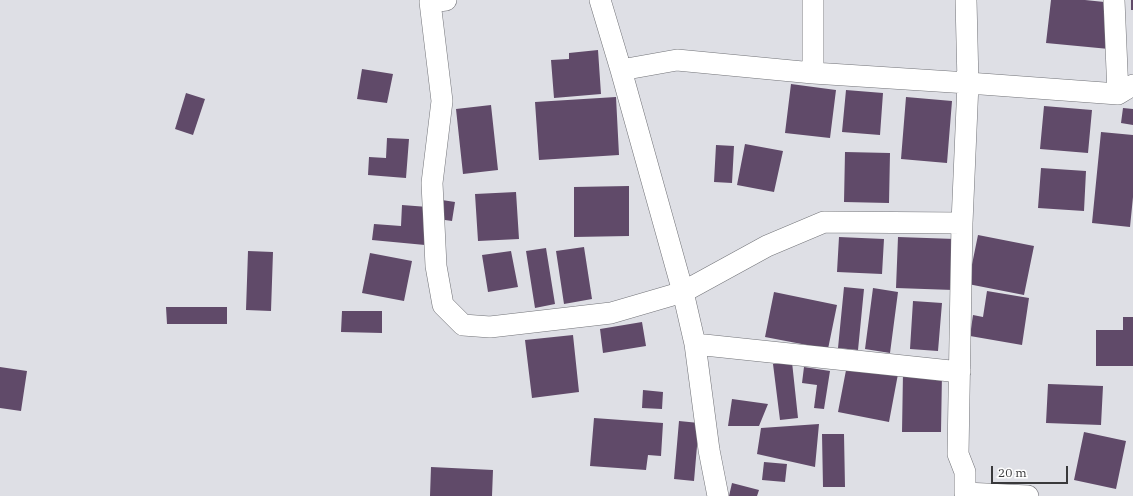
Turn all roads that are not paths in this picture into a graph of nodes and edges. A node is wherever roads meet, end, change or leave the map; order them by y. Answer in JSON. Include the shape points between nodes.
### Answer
{"nodes":[{"id":1,"x":446,"y":0,"type":"edge"},
{"id":2,"x":600,"y":0,"type":"edge"},
{"id":3,"x":813,"y":0,"type":"edge"},
{"id":4,"x":966,"y":0,"type":"edge"},
{"id":5,"x":1114,"y":0,"type":"edge"},
{"id":6,"x":621,"y":70,"type":"junction"},
{"id":7,"x":812,"y":73,"type":"junction"},
{"id":8,"x":968,"y":83,"type":"junction"},
{"id":9,"x":1125,"y":89,"type":"edge"},
{"id":10,"x":962,"y":223,"type":"junction"},
{"id":11,"x":683,"y":292,"type":"junction"},
{"id":12,"x":695,"y":344,"type":"junction"},
{"id":13,"x":960,"y":372,"type":"junction"},
{"id":14,"x":965,"y":494,"type":"edge"},
{"id":15,"x":718,"y":496,"type":"edge"},
{"id":16,"x":1028,"y":496,"type":"edge"}],
"edges":[{"from":1,"to":11,"type":"street","via":[[430,2],[442,101],[432,183],[436,266],[444,305],[463,325],[490,327],[611,313]]},
{"from":2,"to":6,"type":"street"},
{"from":3,"to":7,"type":"street"},
{"from":4,"to":8,"type":"street"},
{"from":5,"to":9,"type":"street"},
{"from":6,"to":7,"type":"street","via":[[677,60]]},
{"from":6,"to":11,"type":"street"},
{"from":7,"to":8,"type":"street"},
{"from":8,"to":9,"type":"street"},
{"from":8,"to":10,"type":"street"},
{"from":10,"to":11,"type":"street","via":[[824,222],[767,246]]},
{"from":10,"to":13,"type":"street"},
{"from":11,"to":12,"type":"street"},
{"from":12,"to":13,"type":"street"},
{"from":12,"to":15,"type":"street","via":[[709,450]]},
{"from":13,"to":14,"type":"street","via":[[958,454],[965,472]]},
{"from":14,"to":16,"type":"street"}]}
